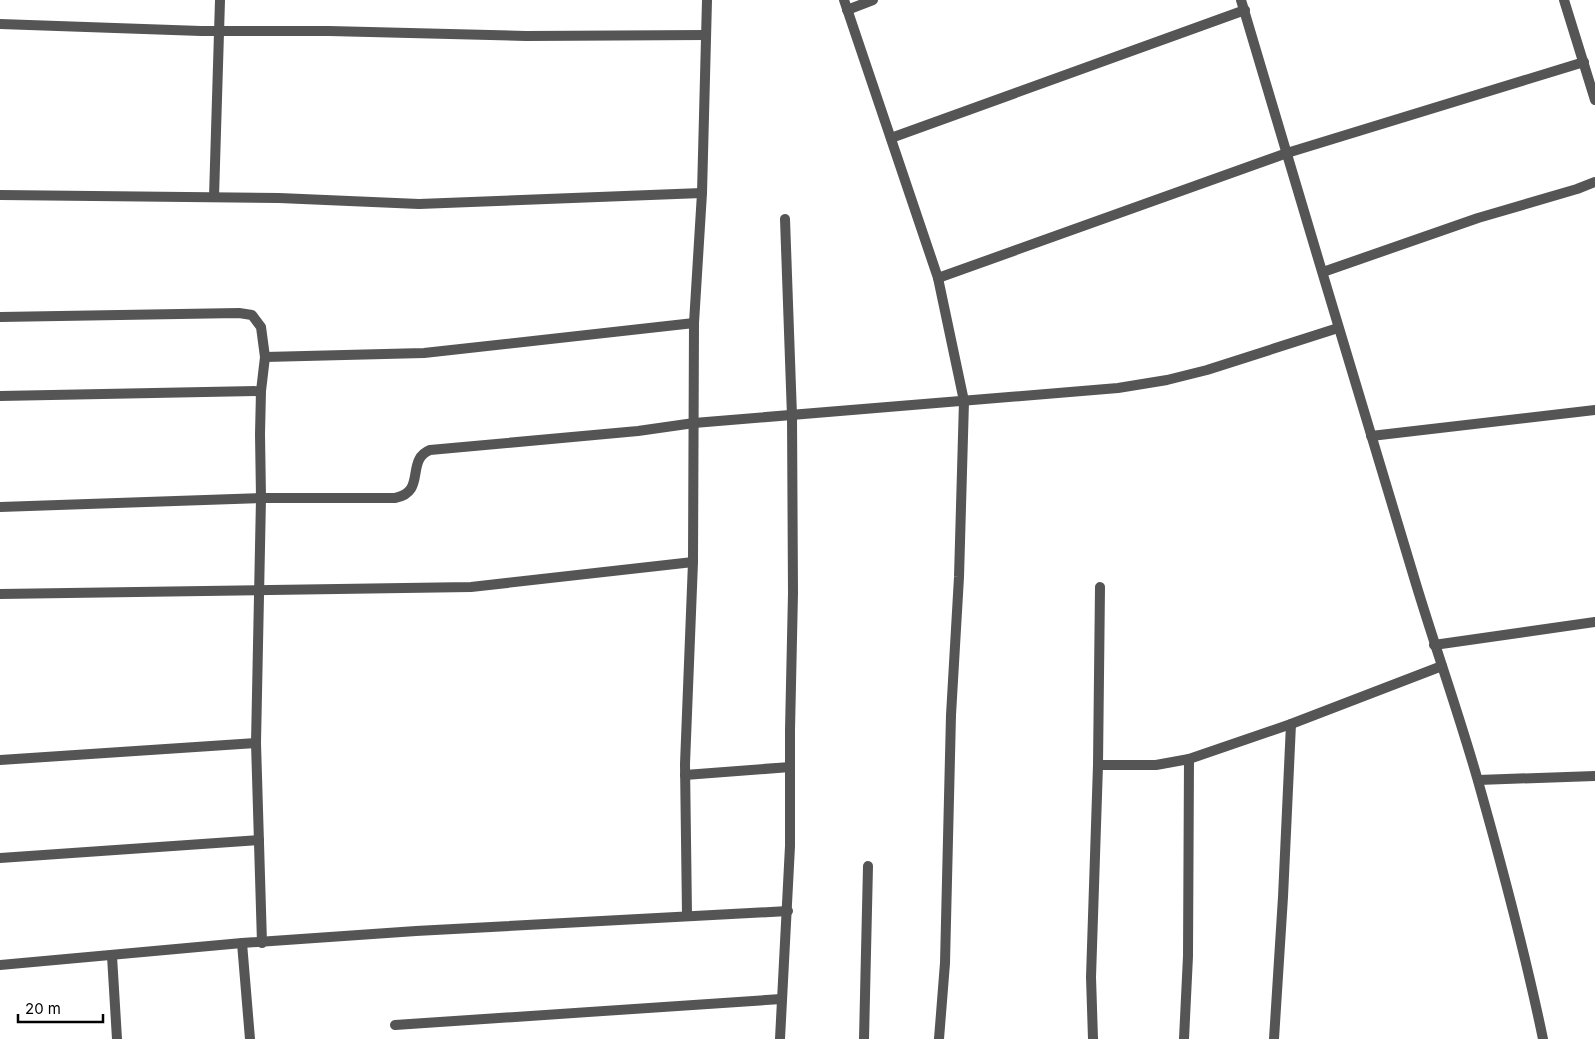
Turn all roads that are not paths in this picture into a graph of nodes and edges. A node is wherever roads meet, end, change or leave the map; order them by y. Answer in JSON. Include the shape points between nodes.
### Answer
{"nodes":[{"id":1,"x":220,"y":0,"type":"edge"},
{"id":2,"x":707,"y":0,"type":"edge"},
{"id":3,"x":873,"y":0,"type":"edge"},
{"id":4,"x":1242,"y":0,"type":"edge"},
{"id":5,"x":1564,"y":0,"type":"edge"},
{"id":6,"x":846,"y":5,"type":"edge"},
{"id":7,"x":1245,"y":10,"type":"junction"},
{"id":8,"x":0,"y":24,"type":"edge"},
{"id":9,"x":220,"y":31,"type":"junction"},
{"id":10,"x":706,"y":35,"type":"junction"},
{"id":11,"x":1584,"y":62,"type":"junction"},
{"id":12,"x":1595,"y":100,"type":"edge"},
{"id":13,"x":891,"y":138,"type":"junction"},
{"id":14,"x":1288,"y":153,"type":"junction"},
{"id":15,"x":1595,"y":182,"type":"edge"},
{"id":16,"x":702,"y":193,"type":"junction"},
{"id":17,"x":0,"y":196,"type":"edge"},
{"id":18,"x":214,"y":197,"type":"junction"},
{"id":19,"x":785,"y":219,"type":"dead end"},
{"id":20,"x":1323,"y":272,"type":"junction"},
{"id":21,"x":938,"y":278,"type":"junction"},
{"id":22,"x":0,"y":317,"type":"edge"},
{"id":23,"x":694,"y":323,"type":"junction"},
{"id":24,"x":1338,"y":328,"type":"junction"},
{"id":25,"x":265,"y":357,"type":"junction"},
{"id":26,"x":261,"y":391,"type":"junction"},
{"id":27,"x":0,"y":396,"type":"edge"},
{"id":28,"x":964,"y":401,"type":"junction"},
{"id":29,"x":1595,"y":410,"type":"edge"},
{"id":30,"x":792,"y":416,"type":"junction"},
{"id":31,"x":694,"y":423,"type":"junction"},
{"id":32,"x":1371,"y":436,"type":"junction"},
{"id":33,"x":261,"y":498,"type":"junction"},
{"id":34,"x":0,"y":507,"type":"edge"},
{"id":35,"x":693,"y":562,"type":"junction"},
{"id":36,"x":1100,"y":587,"type":"dead end"},
{"id":37,"x":258,"y":592,"type":"junction"},
{"id":38,"x":0,"y":594,"type":"edge"},
{"id":39,"x":1595,"y":622,"type":"edge"},
{"id":40,"x":1434,"y":645,"type":"junction"},
{"id":41,"x":1442,"y":666,"type":"junction"},
{"id":42,"x":1292,"y":724,"type":"junction"},
{"id":43,"x":256,"y":743,"type":"junction"},
{"id":44,"x":1189,"y":759,"type":"junction"},
{"id":45,"x":0,"y":760,"type":"edge"},
{"id":46,"x":1098,"y":765,"type":"junction"},
{"id":47,"x":790,"y":768,"type":"junction"},
{"id":48,"x":685,"y":775,"type":"junction"},
{"id":49,"x":1595,"y":776,"type":"edge"},
{"id":50,"x":1478,"y":780,"type":"junction"},
{"id":51,"x":259,"y":840,"type":"junction"},
{"id":52,"x":0,"y":858,"type":"edge"},
{"id":53,"x":868,"y":866,"type":"dead end"},
{"id":54,"x":788,"y":911,"type":"junction"},
{"id":55,"x":687,"y":915,"type":"junction"},
{"id":56,"x":242,"y":943,"type":"junction"},
{"id":57,"x":262,"y":943,"type":"junction"},
{"id":58,"x":112,"y":956,"type":"junction"},
{"id":59,"x":0,"y":965,"type":"edge"},
{"id":60,"x":782,"y":999,"type":"junction"},
{"id":61,"x":395,"y":1025,"type":"dead end"},
{"id":62,"x":117,"y":1039,"type":"edge"},
{"id":63,"x":250,"y":1039,"type":"edge"},
{"id":64,"x":780,"y":1039,"type":"edge"},
{"id":65,"x":864,"y":1039,"type":"edge"},
{"id":66,"x":939,"y":1039,"type":"edge"},
{"id":67,"x":1093,"y":1039,"type":"edge"},
{"id":68,"x":1184,"y":1039,"type":"edge"},
{"id":69,"x":1274,"y":1039,"type":"edge"},
{"id":70,"x":1543,"y":1039,"type":"edge"}],
"edges":[{"from":1,"to":9,"type":"street"},
{"from":2,"to":10,"type":"street"},
{"from":3,"to":6,"type":"street"},
{"from":4,"to":7,"type":"street"},
{"from":5,"to":11,"type":"street"},
{"from":6,"to":13,"type":"street"},
{"from":7,"to":13,"type":"street"},
{"from":7,"to":14,"type":"street"},
{"from":8,"to":9,"type":"street"},
{"from":9,"to":10,"type":"street"},
{"from":9,"to":18,"type":"street"},
{"from":10,"to":16,"type":"street"},
{"from":11,"to":12,"type":"street"},
{"from":11,"to":14,"type":"street"},
{"from":13,"to":21,"type":"street"},
{"from":14,"to":20,"type":"street"},
{"from":14,"to":21,"type":"street"},
{"from":15,"to":20,"type":"street","via":[[1478,218]]},
{"from":16,"to":18,"type":"street","via":[[419,204]]},
{"from":16,"to":23,"type":"street"},
{"from":17,"to":18,"type":"street"},
{"from":19,"to":30,"type":"street"},
{"from":20,"to":24,"type":"street"},
{"from":21,"to":28,"type":"street"},
{"from":22,"to":25,"type":"street","via":[[252,314],[261,327]]},
{"from":23,"to":25,"type":"street","via":[[424,353]]},
{"from":23,"to":31,"type":"street"},
{"from":24,"to":28,"type":"street","via":[[1166,380],[1118,388]]},
{"from":24,"to":32,"type":"street"},
{"from":25,"to":26,"type":"street"},
{"from":26,"to":27,"type":"street"},
{"from":26,"to":33,"type":"street"},
{"from":28,"to":30,"type":"street"},
{"from":28,"to":66,"type":"street","via":[[945,963]]},
{"from":29,"to":32,"type":"street"},
{"from":30,"to":31,"type":"street"},
{"from":30,"to":47,"type":"street"},
{"from":31,"to":33,"type":"street","via":[[430,450],[418,459],[411,489],[404,496],[395,498]]},
{"from":31,"to":35,"type":"street"},
{"from":32,"to":40,"type":"street"},
{"from":33,"to":34,"type":"street"},
{"from":33,"to":37,"type":"street"},
{"from":35,"to":37,"type":"street","via":[[471,588]]},
{"from":35,"to":48,"type":"street"},
{"from":36,"to":46,"type":"street"},
{"from":37,"to":38,"type":"street"},
{"from":37,"to":43,"type":"street"},
{"from":39,"to":40,"type":"street"},
{"from":40,"to":41,"type":"street"},
{"from":41,"to":42,"type":"street"},
{"from":41,"to":50,"type":"street"},
{"from":42,"to":44,"type":"street"},
{"from":42,"to":69,"type":"street"},
{"from":43,"to":45,"type":"street"},
{"from":43,"to":51,"type":"street"},
{"from":44,"to":46,"type":"street","via":[[1156,765]]},
{"from":44,"to":68,"type":"street","via":[[1190,898]]},
{"from":46,"to":67,"type":"street","via":[[1091,976]]},
{"from":47,"to":48,"type":"street"},
{"from":47,"to":54,"type":"street"},
{"from":48,"to":55,"type":"street"},
{"from":49,"to":50,"type":"street"},
{"from":50,"to":70,"type":"street","via":[[1528,968]]},
{"from":51,"to":52,"type":"street"},
{"from":51,"to":57,"type":"street"},
{"from":53,"to":65,"type":"street"},
{"from":54,"to":55,"type":"street"},
{"from":54,"to":60,"type":"street"},
{"from":55,"to":57,"type":"street"},
{"from":56,"to":57,"type":"street"},
{"from":56,"to":58,"type":"street"},
{"from":56,"to":63,"type":"street"},
{"from":58,"to":59,"type":"street"},
{"from":58,"to":62,"type":"street"},
{"from":60,"to":61,"type":"street"},
{"from":60,"to":64,"type":"street"}]}
